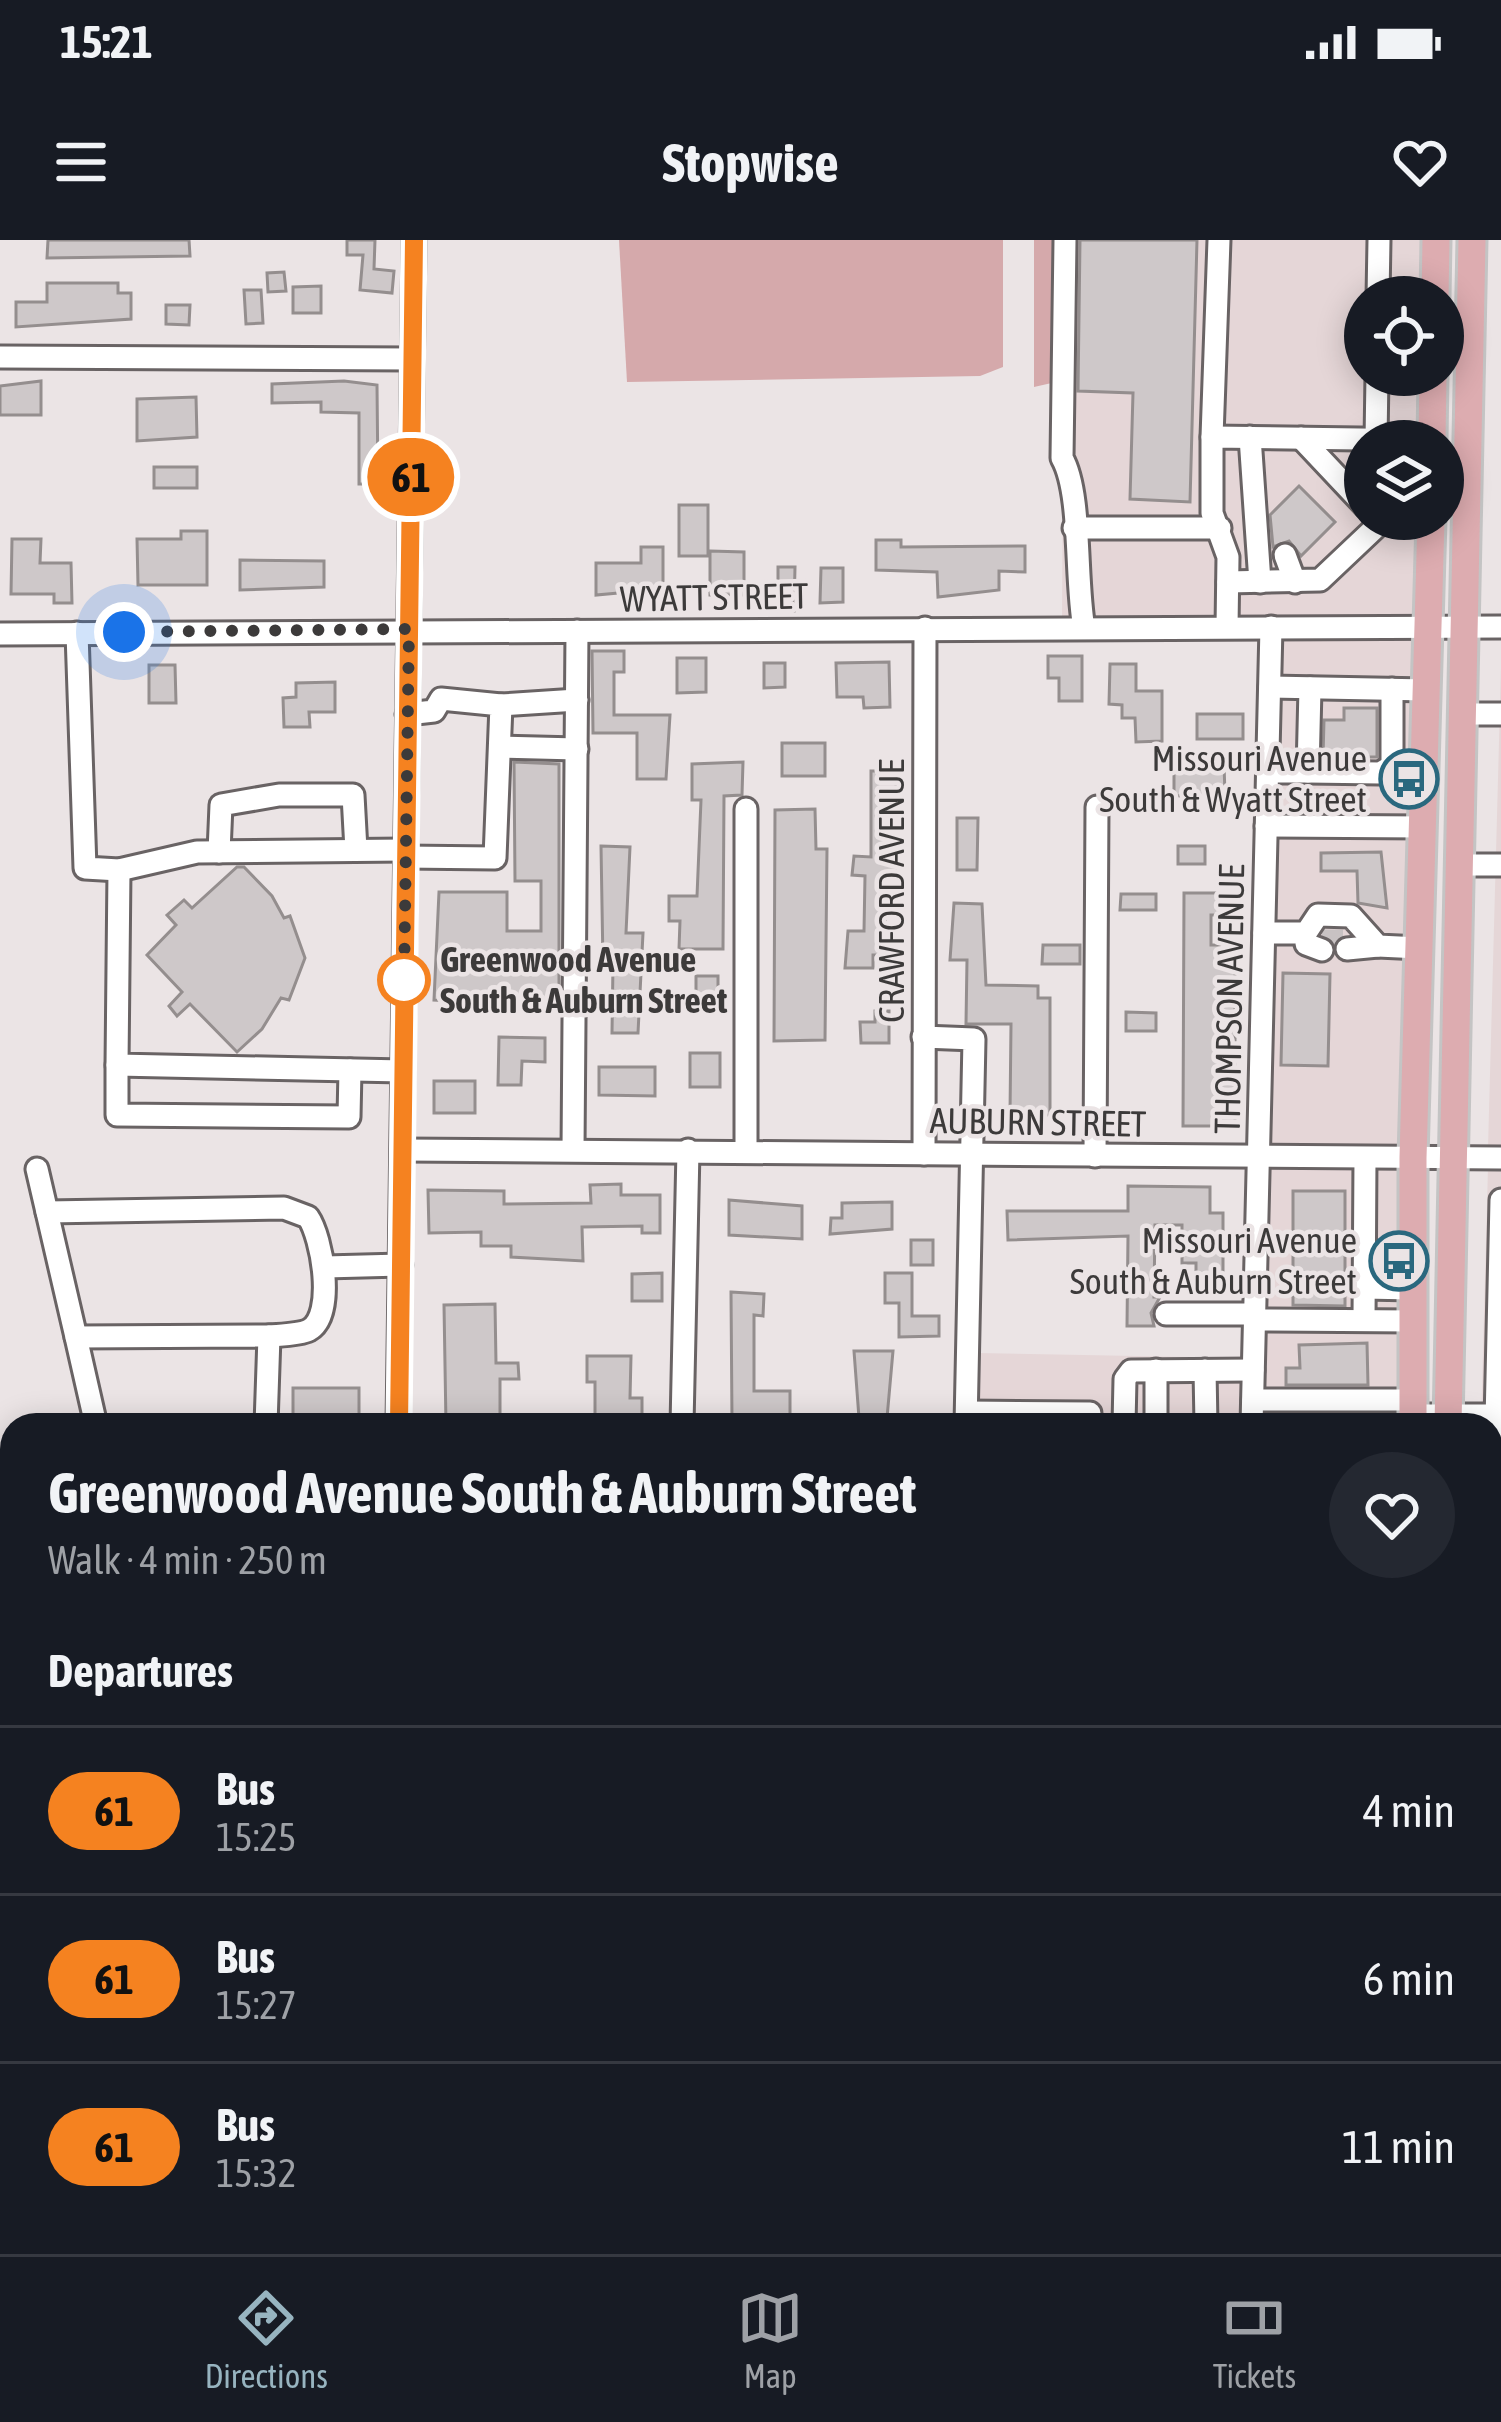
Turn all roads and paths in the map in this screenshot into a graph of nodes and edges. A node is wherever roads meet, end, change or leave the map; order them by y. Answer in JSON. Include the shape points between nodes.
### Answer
{"nodes":[{"id":1,"x":414,"y":240,"type":"edge"},
{"id":2,"x":1065,"y":240,"type":"edge"},
{"id":3,"x":1219,"y":240,"type":"edge"},
{"id":4,"x":1379,"y":240,"type":"edge"},
{"id":5,"x":1436,"y":240,"type":"edge"},
{"id":6,"x":1472,"y":240,"type":"edge"},
{"id":7,"x":1378,"y":276,"type":"edge"},
{"id":8,"x":1435,"y":276,"type":"edge"},
{"id":9,"x":0,"y":357,"type":"edge"},
{"id":10,"x":412,"y":358,"type":"junction"},
{"id":11,"x":1212,"y":436,"type":"junction"},
{"id":12,"x":1250,"y":437,"type":"junction"},
{"id":13,"x":1300,"y":438,"type":"junction"},
{"id":14,"x":1344,"y":439,"type":"edge"},
{"id":15,"x":1344,"y":484,"type":"edge"},
{"id":16,"x":1220,"y":527,"type":"junction"},
{"id":17,"x":1074,"y":528,"type":"junction"},
{"id":18,"x":1363,"y":540,"type":"edge"},
{"id":19,"x":1431,"y":540,"type":"edge"},
{"id":20,"x":1285,"y":555,"type":"dead end"},
{"id":21,"x":1228,"y":582,"type":"junction"},
{"id":22,"x":1260,"y":582,"type":"junction"},
{"id":23,"x":1295,"y":582,"type":"junction"},
{"id":24,"x":1429,"y":624,"type":"junction"},
{"id":25,"x":1227,"y":627,"type":"junction"},
{"id":26,"x":1271,"y":627,"type":"junction"},
{"id":27,"x":1464,"y":627,"type":"junction"},
{"id":28,"x":1501,"y":627,"type":"edge"},
{"id":29,"x":925,"y":628,"type":"junction"},
{"id":30,"x":1084,"y":628,"type":"junction"},
{"id":31,"x":409,"y":629,"type":"junction"},
{"id":32,"x":577,"y":631,"type":"junction"},
{"id":33,"x":77,"y":633,"type":"junction"},
{"id":34,"x":0,"y":634,"type":"edge"},
{"id":35,"x":1270,"y":687,"type":"junction"},
{"id":36,"x":1310,"y":688,"type":"junction"},
{"id":37,"x":1392,"y":689,"type":"junction"},
{"id":38,"x":1427,"y":690,"type":"junction"},
{"id":39,"x":577,"y":700,"type":"junction"},
{"id":40,"x":501,"y":705,"type":"junction"},
{"id":41,"x":1500,"y":710,"type":"edge"},
{"id":42,"x":407,"y":714,"type":"junction"},
{"id":43,"x":1462,"y":714,"type":"junction"},
{"id":44,"x":500,"y":747,"type":"junction"},
{"id":45,"x":577,"y":749,"type":"junction"},
{"id":46,"x":1425,"y":765,"type":"junction"},
{"id":47,"x":1392,"y":766,"type":"junction"},
{"id":48,"x":1268,"y":772,"type":"junction"},
{"id":49,"x":1308,"y":772,"type":"junction"},
{"id":50,"x":1097,"y":807,"type":"dead end"},
{"id":51,"x":746,"y":809,"type":"dead end"},
{"id":52,"x":1267,"y":826,"type":"junction"},
{"id":53,"x":1424,"y":827,"type":"junction"},
{"id":54,"x":356,"y":850,"type":"junction"},
{"id":55,"x":219,"y":852,"type":"junction"},
{"id":56,"x":405,"y":854,"type":"junction"},
{"id":57,"x":1458,"y":865,"type":"junction"},
{"id":58,"x":1501,"y":865,"type":"edge"},
{"id":59,"x":119,"y":870,"type":"junction"},
{"id":60,"x":1264,"y":933,"type":"junction"},
{"id":61,"x":1420,"y":948,"type":"junction"},
{"id":62,"x":923,"y":1037,"type":"junction"},
{"id":63,"x":117,"y":1065,"type":"junction"},
{"id":64,"x":350,"y":1070,"type":"junction"},
{"id":65,"x":404,"y":1071,"type":"junction"},
{"id":66,"x":403,"y":1150,"type":"junction"},
{"id":67,"x":573,"y":1150,"type":"junction"},
{"id":68,"x":688,"y":1150,"type":"junction"},
{"id":69,"x":746,"y":1151,"type":"junction"},
{"id":70,"x":924,"y":1154,"type":"junction"},
{"id":71,"x":972,"y":1154,"type":"junction"},
{"id":72,"x":1095,"y":1156,"type":"junction"},
{"id":73,"x":1258,"y":1157,"type":"junction"},
{"id":74,"x":1365,"y":1158,"type":"junction"},
{"id":75,"x":1413,"y":1158,"type":"junction"},
{"id":76,"x":1451,"y":1158,"type":"junction"},
{"id":77,"x":1501,"y":1158,"type":"edge"},
{"id":78,"x":38,"y":1169,"type":"dead end"},
{"id":79,"x":1501,"y":1200,"type":"edge"},
{"id":80,"x":46,"y":1212,"type":"junction"},
{"id":81,"x":401,"y":1264,"type":"junction"},
{"id":82,"x":325,"y":1267,"type":"junction"},
{"id":83,"x":1364,"y":1288,"type":"junction"},
{"id":84,"x":1413,"y":1289,"type":"junction"},
{"id":85,"x":1166,"y":1314,"type":"dead end"},
{"id":86,"x":1254,"y":1317,"type":"junction"},
{"id":87,"x":1364,"y":1320,"type":"junction"},
{"id":88,"x":1413,"y":1321,"type":"junction"},
{"id":89,"x":269,"y":1336,"type":"junction"},
{"id":90,"x":76,"y":1337,"type":"junction"},
{"id":91,"x":1156,"y":1370,"type":"junction"},
{"id":92,"x":1205,"y":1370,"type":"junction"},
{"id":93,"x":1253,"y":1370,"type":"junction"},
{"id":94,"x":1252,"y":1400,"type":"junction"},
{"id":95,"x":92,"y":1413,"type":"edge"},
{"id":96,"x":266,"y":1413,"type":"edge"},
{"id":97,"x":398,"y":1413,"type":"edge"},
{"id":98,"x":682,"y":1413,"type":"edge"},
{"id":99,"x":966,"y":1413,"type":"edge"},
{"id":100,"x":1124,"y":1413,"type":"edge"},
{"id":101,"x":1156,"y":1413,"type":"edge"},
{"id":102,"x":1206,"y":1413,"type":"edge"},
{"id":103,"x":1252,"y":1413,"type":"edge"},
{"id":104,"x":1413,"y":1413,"type":"edge"},
{"id":105,"x":1448,"y":1413,"type":"edge"},
{"id":106,"x":1499,"y":1413,"type":"edge"}],
"edges":[{"from":1,"to":10,"type":"street"},
{"from":2,"to":17,"type":"street","via":[[1062,458],[1074,479]]},
{"from":3,"to":11,"type":"street"},
{"from":4,"to":7,"type":"street"},
{"from":5,"to":8,"type":"main road"},
{"from":6,"to":27,"type":"main road"},
{"from":9,"to":10,"type":"street"},
{"from":10,"to":31,"type":"street"},
{"from":11,"to":12,"type":"street"},
{"from":11,"to":16,"type":"street","via":[[1212,513]]},
{"from":12,"to":13,"type":"street"},
{"from":12,"to":22,"type":"street"},
{"from":13,"to":14,"type":"street"},
{"from":13,"to":15,"type":"street"},
{"from":16,"to":17,"type":"street"},
{"from":16,"to":21,"type":"street"},
{"from":17,"to":30,"type":"street"},
{"from":18,"to":23,"type":"street","via":[[1321,580]]},
{"from":19,"to":24,"type":"main road"},
{"from":20,"to":23,"type":"street"},
{"from":21,"to":22,"type":"street"},
{"from":21,"to":25,"type":"street"},
{"from":22,"to":23,"type":"street"},
{"from":24,"to":26,"type":"street","name":"WYATT STREET"},
{"from":24,"to":27,"type":"street","name":"WYATT STREET"},
{"from":24,"to":38,"type":"main road"},
{"from":25,"to":26,"type":"street","name":"WYATT STREET"},
{"from":25,"to":30,"type":"street","name":"WYATT STREET"},
{"from":26,"to":35,"type":"street","name":"THOMPSON AVENUE"},
{"from":27,"to":28,"type":"street","name":"WYATT STREET"},
{"from":27,"to":43,"type":"main road"},
{"from":29,"to":30,"type":"street","name":"WYATT STREET"},
{"from":29,"to":32,"type":"street","name":"WYATT STREET"},
{"from":29,"to":62,"type":"street","name":"CRAWFORD AVENUE"},
{"from":31,"to":32,"type":"street","name":"WYATT STREET"},
{"from":31,"to":33,"type":"street","name":"WYATT STREET"},
{"from":31,"to":42,"type":"street"},
{"from":32,"to":39,"type":"street"},
{"from":33,"to":34,"type":"street","name":"WYATT STREET"},
{"from":33,"to":59,"type":"street","via":[[85,868]]},
{"from":35,"to":36,"type":"street"},
{"from":35,"to":48,"type":"street","name":"THOMPSON AVENUE"},
{"from":36,"to":37,"type":"street"},
{"from":36,"to":49,"type":"street"},
{"from":37,"to":38,"type":"street"},
{"from":37,"to":47,"type":"street"},
{"from":38,"to":46,"type":"main road"},
{"from":39,"to":40,"type":"street"},
{"from":39,"to":45,"type":"street"},
{"from":40,"to":42,"type":"street","via":[[441,699],[434,711]]},
{"from":40,"to":44,"type":"street"},
{"from":41,"to":43,"type":"street"},
{"from":42,"to":56,"type":"street"},
{"from":43,"to":57,"type":"main road"},
{"from":44,"to":45,"type":"street"},
{"from":44,"to":56,"type":"street","via":[[494,858]]},
{"from":45,"to":67,"type":"street"},
{"from":46,"to":47,"type":"street"},
{"from":46,"to":53,"type":"main road"},
{"from":47,"to":49,"type":"street","via":[[1381,773]]},
{"from":48,"to":49,"type":"street"},
{"from":48,"to":52,"type":"street","name":"THOMPSON AVENUE"},
{"from":50,"to":72,"type":"street"},
{"from":51,"to":69,"type":"street"},
{"from":52,"to":53,"type":"street"},
{"from":52,"to":60,"type":"street","name":"THOMPSON AVENUE"},
{"from":53,"to":61,"type":"main road"},
{"from":54,"to":55,"type":"street"},
{"from":54,"to":55,"type":"street","via":[[353,795],[279,794],[221,805]]},
{"from":54,"to":56,"type":"street"},
{"from":55,"to":59,"type":"street"},
{"from":56,"to":65,"type":"street"},
{"from":57,"to":58,"type":"street"},
{"from":57,"to":76,"type":"main road"},
{"from":59,"to":63,"type":"street"},
{"from":60,"to":61,"type":"street","via":[[1314,942],[1318,915],[1352,916],[1360,945]]},
{"from":60,"to":73,"type":"street","name":"THOMPSON AVENUE"},
{"from":61,"to":75,"type":"main road"},
{"from":62,"to":70,"type":"street","name":"CRAWFORD AVENUE"},
{"from":62,"to":71,"type":"street","via":[[974,1039]]},
{"from":63,"to":64,"type":"street"},
{"from":63,"to":64,"type":"street","via":[[117,1115],[349,1117]]},
{"from":64,"to":65,"type":"street"},
{"from":65,"to":66,"type":"street"},
{"from":66,"to":67,"type":"street","name":"AUBURN STREET"},
{"from":66,"to":81,"type":"street"},
{"from":67,"to":68,"type":"street","name":"AUBURN STREET"},
{"from":68,"to":69,"type":"street","name":"AUBURN STREET"},
{"from":68,"to":98,"type":"street"},
{"from":69,"to":70,"type":"street","name":"AUBURN STREET"},
{"from":70,"to":71,"type":"street","name":"AUBURN STREET"},
{"from":71,"to":72,"type":"street","name":"AUBURN STREET"},
{"from":71,"to":99,"type":"street"},
{"from":72,"to":73,"type":"street","name":"AUBURN STREET"},
{"from":73,"to":74,"type":"street","name":"AUBURN STREET"},
{"from":73,"to":86,"type":"street","name":"THOMPSON AVENUE"},
{"from":74,"to":75,"type":"street","name":"AUBURN STREET"},
{"from":74,"to":83,"type":"street"},
{"from":75,"to":76,"type":"street","name":"AUBURN STREET"},
{"from":75,"to":84,"type":"main road"},
{"from":76,"to":77,"type":"street","name":"AUBURN STREET"},
{"from":76,"to":105,"type":"main road"},
{"from":78,"to":80,"type":"street"},
{"from":79,"to":106,"type":"street"},
{"from":80,"to":82,"type":"street","via":[[284,1208],[308,1216]]},
{"from":80,"to":90,"type":"street"},
{"from":81,"to":82,"type":"street"},
{"from":81,"to":97,"type":"street"},
{"from":82,"to":89,"type":"street","via":[[318,1319],[309,1330]]},
{"from":83,"to":84,"type":"street"},
{"from":83,"to":87,"type":"street"},
{"from":84,"to":88,"type":"main road"},
{"from":85,"to":86,"type":"street"},
{"from":86,"to":87,"type":"street"},
{"from":86,"to":93,"type":"street","name":"THOMPSON AVENUE"},
{"from":87,"to":88,"type":"street"},
{"from":88,"to":104,"type":"main road"},
{"from":89,"to":90,"type":"street"},
{"from":89,"to":96,"type":"street"},
{"from":90,"to":95,"type":"street"},
{"from":91,"to":92,"type":"street"},
{"from":91,"to":100,"type":"street","via":[[1126,1374]]},
{"from":91,"to":101,"type":"street"},
{"from":92,"to":93,"type":"street"},
{"from":92,"to":102,"type":"street"},
{"from":93,"to":94,"type":"street","name":"THOMPSON AVENUE"},
{"from":94,"to":103,"type":"street","name":"THOMPSON AVENUE"},
{"from":94,"to":104,"type":"street"}]}
